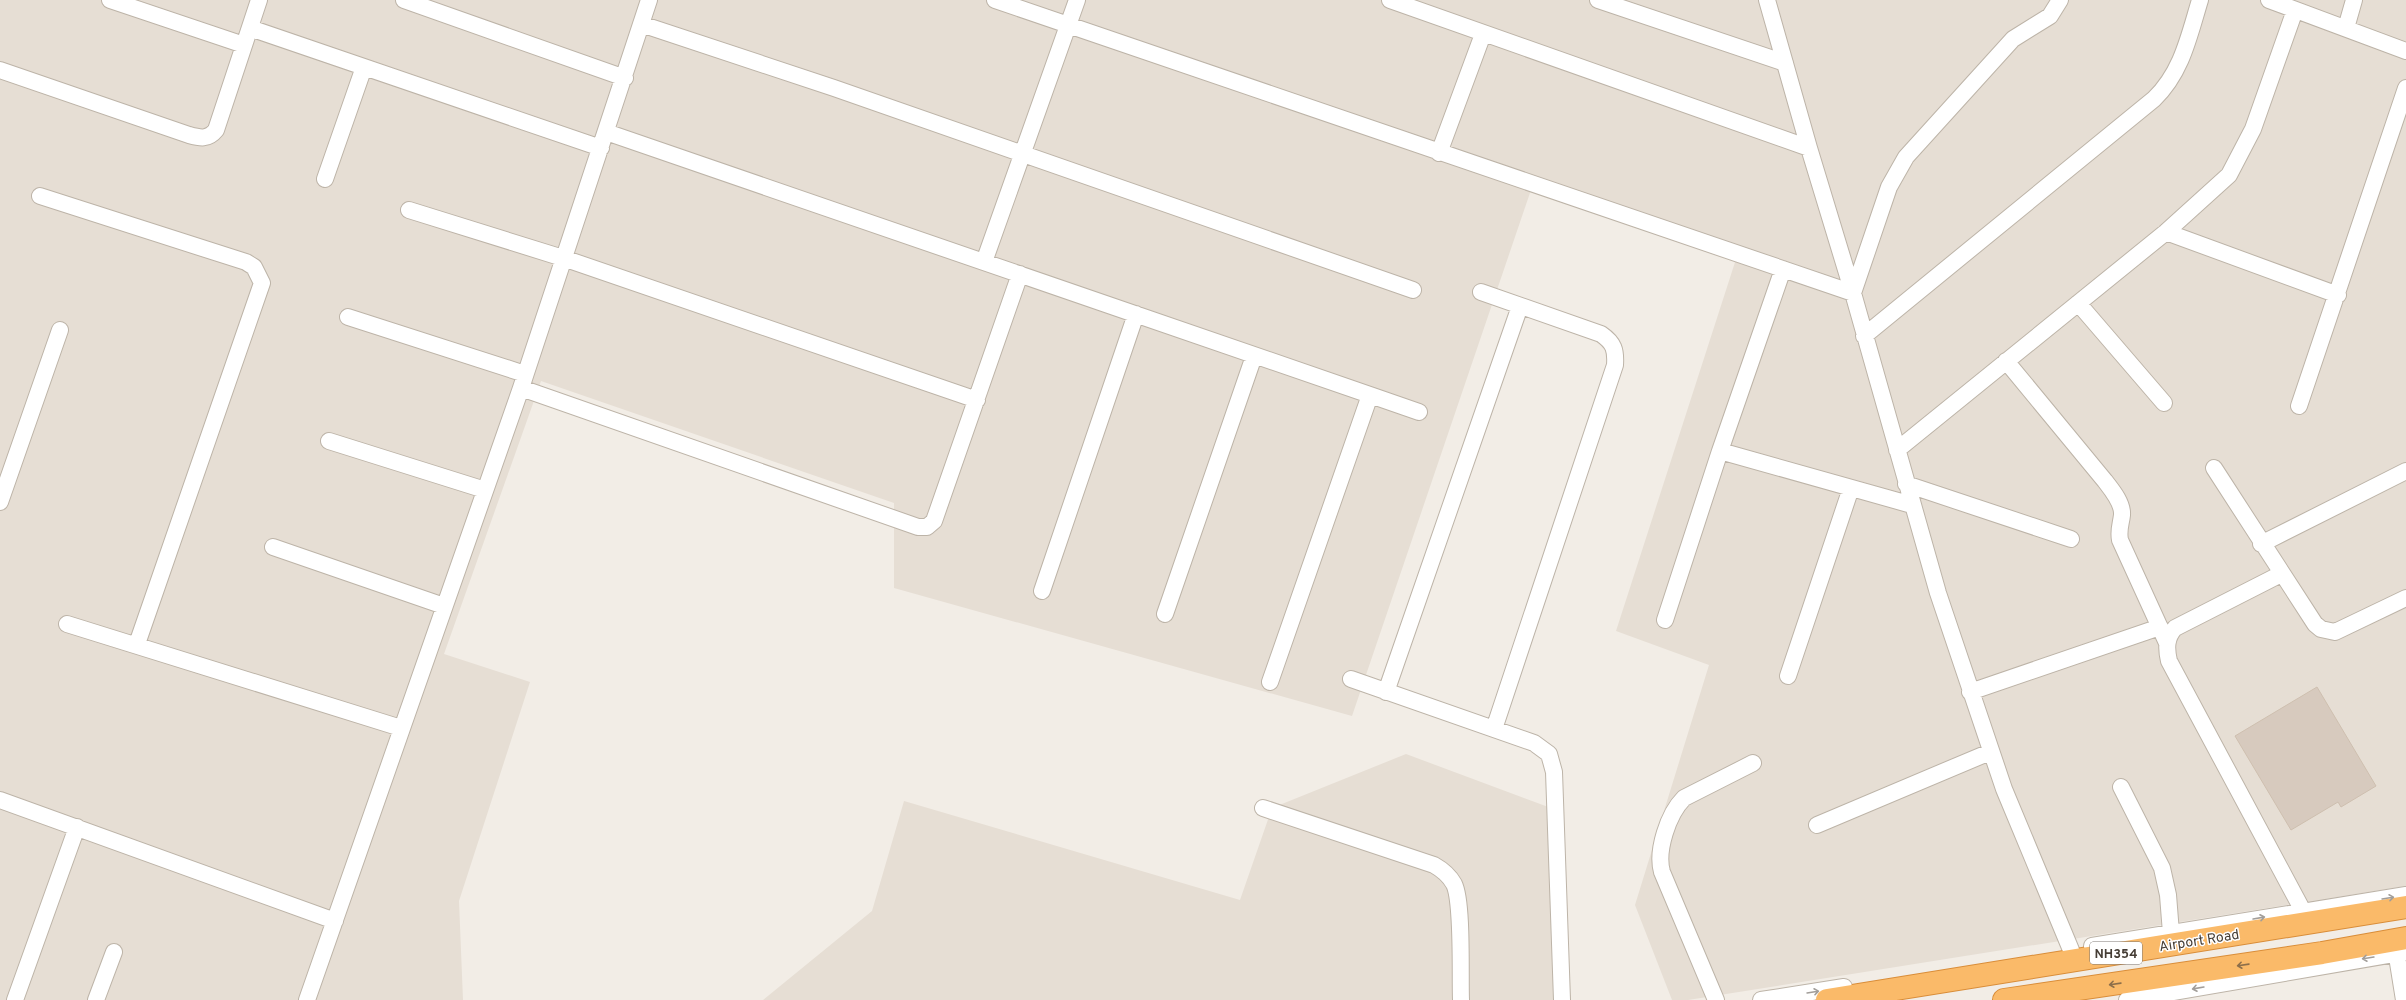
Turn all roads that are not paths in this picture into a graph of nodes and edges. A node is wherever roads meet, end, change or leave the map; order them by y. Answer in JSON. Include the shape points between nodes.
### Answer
{"nodes":[{"id":1,"x":110,"y":0,"type":"edge"},
{"id":2,"x":260,"y":0,"type":"edge"},
{"id":3,"x":404,"y":0,"type":"edge"},
{"id":4,"x":650,"y":0,"type":"edge"},
{"id":5,"x":995,"y":0,"type":"edge"},
{"id":6,"x":1077,"y":0,"type":"edge"},
{"id":7,"x":1390,"y":0,"type":"edge"},
{"id":8,"x":1598,"y":0,"type":"edge"},
{"id":9,"x":1767,"y":0,"type":"edge"},
{"id":10,"x":2060,"y":0,"type":"edge"},
{"id":11,"x":2200,"y":0,"type":"edge"},
{"id":12,"x":2269,"y":0,"type":"edge"},
{"id":13,"x":2354,"y":0,"type":"edge"},
{"id":14,"x":2295,"y":10,"type":"junction"},
{"id":15,"x":641,"y":24,"type":"junction"},
{"id":16,"x":1067,"y":26,"type":"junction"},
{"id":17,"x":250,"y":28,"type":"junction"},
{"id":18,"x":2346,"y":28,"type":"junction"},
{"id":19,"x":1483,"y":34,"type":"junction"},
{"id":20,"x":244,"y":45,"type":"junction"},
{"id":21,"x":2406,"y":51,"type":"edge"},
{"id":22,"x":1785,"y":64,"type":"junction"},
{"id":23,"x":364,"y":66,"type":"junction"},
{"id":24,"x":0,"y":70,"type":"edge"},
{"id":25,"x":624,"y":78,"type":"junction"},
{"id":26,"x":2406,"y":88,"type":"edge"},
{"id":27,"x":606,"y":132,"type":"junction"},
{"id":28,"x":601,"y":148,"type":"junction"},
{"id":29,"x":1809,"y":148,"type":"junction"},
{"id":30,"x":1022,"y":153,"type":"junction"},
{"id":31,"x":1439,"y":153,"type":"junction"},
{"id":32,"x":325,"y":180,"type":"dead end"},
{"id":33,"x":40,"y":196,"type":"dead end"},
{"id":34,"x":408,"y":210,"type":"dead end"},
{"id":35,"x":2166,"y":232,"type":"junction"},
{"id":36,"x":563,"y":258,"type":"junction"},
{"id":37,"x":984,"y":262,"type":"junction"},
{"id":38,"x":1783,"y":269,"type":"junction"},
{"id":39,"x":1020,"y":274,"type":"junction"},
{"id":40,"x":1413,"y":290,"type":"dead end"},
{"id":41,"x":1481,"y":292,"type":"dead end"},
{"id":42,"x":1853,"y":292,"type":"junction"},
{"id":43,"x":2338,"y":295,"type":"junction"},
{"id":44,"x":2078,"y":303,"type":"junction"},
{"id":45,"x":1520,"y":306,"type":"junction"},
{"id":46,"x":1136,"y":314,"type":"junction"},
{"id":47,"x":348,"y":317,"type":"dead end"},
{"id":48,"x":60,"y":330,"type":"dead end"},
{"id":49,"x":1864,"y":336,"type":"junction"},
{"id":50,"x":1254,"y":356,"type":"junction"},
{"id":51,"x":2006,"y":361,"type":"junction"},
{"id":52,"x":523,"y":381,"type":"junction"},
{"id":53,"x":1370,"y":395,"type":"junction"},
{"id":54,"x":976,"y":400,"type":"junction"},
{"id":55,"x":2164,"y":404,"type":"dead end"},
{"id":56,"x":2299,"y":406,"type":"dead end"},
{"id":57,"x":1419,"y":412,"type":"dead end"},
{"id":58,"x":329,"y":441,"type":"dead end"},
{"id":59,"x":1897,"y":450,"type":"junction"},
{"id":60,"x":1720,"y":451,"type":"junction"},
{"id":61,"x":2214,"y":468,"type":"dead end"},
{"id":62,"x":2406,"y":471,"type":"edge"},
{"id":63,"x":1906,"y":484,"type":"junction"},
{"id":64,"x":1851,"y":488,"type":"junction"},
{"id":65,"x":485,"y":490,"type":"junction"},
{"id":66,"x":0,"y":502,"type":"edge"},
{"id":67,"x":1912,"y":505,"type":"junction"},
{"id":68,"x":2071,"y":539,"type":"dead end"},
{"id":69,"x":2261,"y":544,"type":"junction"},
{"id":70,"x":273,"y":547,"type":"dead end"},
{"id":71,"x":2281,"y":574,"type":"junction"},
{"id":72,"x":1042,"y":591,"type":"dead end"},
{"id":73,"x":2406,"y":598,"type":"edge"},
{"id":74,"x":444,"y":606,"type":"junction"},
{"id":75,"x":1165,"y":614,"type":"dead end"},
{"id":76,"x":1665,"y":620,"type":"dead end"},
{"id":77,"x":67,"y":624,"type":"dead end"},
{"id":78,"x":2160,"y":626,"type":"junction"},
{"id":79,"x":2167,"y":642,"type":"junction"},
{"id":80,"x":137,"y":644,"type":"junction"},
{"id":81,"x":1788,"y":676,"type":"dead end"},
{"id":82,"x":1351,"y":679,"type":"dead end"},
{"id":83,"x":1270,"y":682,"type":"dead end"},
{"id":84,"x":1386,"y":692,"type":"junction"},
{"id":85,"x":1970,"y":692,"type":"junction"},
{"id":86,"x":401,"y":728,"type":"junction"},
{"id":87,"x":1494,"y":729,"type":"junction"},
{"id":88,"x":1990,"y":752,"type":"junction"},
{"id":89,"x":1754,"y":763,"type":"dead end"},
{"id":90,"x":2121,"y":787,"type":"dead end"},
{"id":91,"x":0,"y":800,"type":"edge"},
{"id":92,"x":1263,"y":808,"type":"dead end"},
{"id":93,"x":1817,"y":825,"type":"dead end"},
{"id":94,"x":77,"y":827,"type":"junction"},
{"id":95,"x":2406,"y":895,"type":"edge"},
{"id":96,"x":2406,"y":907,"type":"edge"},
{"id":97,"x":2306,"y":917,"type":"junction"},
{"id":98,"x":334,"y":921,"type":"junction"},
{"id":99,"x":2170,"y":933,"type":"junction"},
{"id":100,"x":2401,"y":946,"type":"edge"},
{"id":101,"x":2071,"y":950,"type":"junction"},
{"id":102,"x":114,"y":952,"type":"dead end"},
{"id":103,"x":2325,"y":959,"type":"junction"},
{"id":104,"x":15,"y":1000,"type":"edge"},
{"id":105,"x":96,"y":1000,"type":"edge"},
{"id":106,"x":307,"y":1000,"type":"edge"},
{"id":107,"x":1461,"y":1000,"type":"edge"},
{"id":108,"x":1562,"y":1000,"type":"edge"},
{"id":109,"x":1716,"y":1000,"type":"edge"},
{"id":110,"x":1761,"y":1000,"type":"edge"},
{"id":111,"x":1827,"y":1000,"type":"edge"},
{"id":112,"x":2004,"y":1000,"type":"edge"},
{"id":113,"x":2127,"y":1000,"type":"edge"},
{"id":114,"x":2404,"y":1000,"type":"edge"}],
"edges":[{"from":1,"to":20,"type":"street"},
{"from":2,"to":17,"type":"street"},
{"from":3,"to":25,"type":"street"},
{"from":4,"to":15,"type":"street"},
{"from":5,"to":16,"type":"street"},
{"from":6,"to":16,"type":"street"},
{"from":7,"to":19,"type":"street"},
{"from":8,"to":22,"type":"street"},
{"from":9,"to":22,"type":"street"},
{"from":10,"to":42,"type":"street","via":[[2050,16],[2013,40],[1906,157],[1889,187]]},
{"from":11,"to":49,"type":"street","via":[[2179,65],[2165,89]]},
{"from":12,"to":14,"type":"street"},
{"from":13,"to":18,"type":"street"},
{"from":14,"to":18,"type":"street"},
{"from":14,"to":35,"type":"street","via":[[2253,129],[2237,162],[2218,186]]},
{"from":15,"to":25,"type":"street"},
{"from":15,"to":30,"type":"street"},
{"from":16,"to":30,"type":"street"},
{"from":16,"to":31,"type":"street"},
{"from":17,"to":20,"type":"street"},
{"from":17,"to":23,"type":"street"},
{"from":18,"to":21,"type":"street"},
{"from":19,"to":29,"type":"street"},
{"from":19,"to":31,"type":"street"},
{"from":20,"to":24,"type":"street","via":[[216,130],[206,138],[189,135]]},
{"from":22,"to":29,"type":"street"},
{"from":23,"to":28,"type":"street"},
{"from":23,"to":32,"type":"street"},
{"from":25,"to":27,"type":"street"},
{"from":26,"to":43,"type":"street"},
{"from":27,"to":28,"type":"street"},
{"from":27,"to":37,"type":"street"},
{"from":28,"to":36,"type":"street"},
{"from":29,"to":42,"type":"street"},
{"from":30,"to":37,"type":"street"},
{"from":30,"to":40,"type":"street"},
{"from":31,"to":38,"type":"street"},
{"from":33,"to":80,"type":"street","via":[[246,262],[254,267],[262,284]]},
{"from":34,"to":36,"type":"street"},
{"from":35,"to":43,"type":"street"},
{"from":35,"to":44,"type":"street"},
{"from":36,"to":52,"type":"street"},
{"from":36,"to":54,"type":"street"},
{"from":37,"to":39,"type":"street"},
{"from":38,"to":42,"type":"street"},
{"from":38,"to":60,"type":"street"},
{"from":39,"to":46,"type":"street"},
{"from":39,"to":54,"type":"street"},
{"from":41,"to":45,"type":"street"},
{"from":42,"to":49,"type":"street"},
{"from":43,"to":56,"type":"street"},
{"from":44,"to":51,"type":"street"},
{"from":44,"to":55,"type":"street"},
{"from":45,"to":84,"type":"street"},
{"from":45,"to":87,"type":"street","via":[[1601,334],[1611,341],[1616,352],[1616,365]]},
{"from":46,"to":50,"type":"street"},
{"from":46,"to":72,"type":"street"},
{"from":47,"to":52,"type":"street"},
{"from":48,"to":66,"type":"street"},
{"from":49,"to":59,"type":"street"},
{"from":50,"to":53,"type":"street"},
{"from":50,"to":75,"type":"street"},
{"from":51,"to":59,"type":"street"},
{"from":51,"to":78,"type":"street","via":[[2118,500],[2122,511],[2120,540]]},
{"from":52,"to":54,"type":"street","via":[[923,528],[931,526],[934,521]]},
{"from":52,"to":65,"type":"street"},
{"from":53,"to":57,"type":"street"},
{"from":53,"to":83,"type":"street"},
{"from":58,"to":65,"type":"street"},
{"from":59,"to":63,"type":"street"},
{"from":60,"to":64,"type":"street"},
{"from":60,"to":76,"type":"street"},
{"from":61,"to":69,"type":"street"},
{"from":62,"to":69,"type":"street"},
{"from":63,"to":67,"type":"street"},
{"from":63,"to":68,"type":"street"},
{"from":64,"to":67,"type":"street"},
{"from":64,"to":81,"type":"street"},
{"from":65,"to":74,"type":"street"},
{"from":67,"to":85,"type":"street"},
{"from":69,"to":71,"type":"street"},
{"from":70,"to":74,"type":"street"},
{"from":71,"to":73,"type":"street","via":[[2315,624],[2328,631],[2335,632]]},
{"from":71,"to":79,"type":"street","via":[[2175,628]]},
{"from":74,"to":86,"type":"street"},
{"from":77,"to":80,"type":"street"},
{"from":78,"to":79,"type":"street"},
{"from":78,"to":85,"type":"street"},
{"from":79,"to":97,"type":"street","via":[[2169,661]]},
{"from":80,"to":86,"type":"street"},
{"from":82,"to":84,"type":"street"},
{"from":84,"to":87,"type":"street"},
{"from":85,"to":88,"type":"street"},
{"from":86,"to":98,"type":"street"},
{"from":87,"to":108,"type":"street","via":[[1542,747],[1553,763]]},
{"from":88,"to":93,"type":"street"},
{"from":88,"to":101,"type":"street"},
{"from":89,"to":109,"type":"street","via":[[1684,798],[1674,814],[1659,856],[1662,872]]},
{"from":90,"to":99,"type":"street","via":[[2162,868],[2168,895]]},
{"from":91,"to":94,"type":"street"},
{"from":92,"to":107,"type":"street","via":[[1434,865],[1445,871],[1454,884],[1458,901]]},
{"from":94,"to":98,"type":"street"},
{"from":94,"to":104,"type":"street"},
{"from":97,"to":95,"type":"street","one_way":true},
{"from":96,"to":97,"type":"highway","name":"Airport Road","number":"NH354"},
{"from":99,"to":97,"type":"street","one_way":true},
{"from":97,"to":103,"type":"highway"},
{"from":97,"to":111,"type":"highway","name":"Airport Road","number":"NH354"},
{"from":98,"to":106,"type":"street"},
{"from":99,"to":101,"type":"street"},
{"from":100,"to":103,"type":"highway","number":"NH354","one_way":true},
{"from":100,"to":114,"type":"street"},
{"from":110,"to":101,"type":"street","one_way":true},
{"from":102,"to":105,"type":"street"},
{"from":103,"to":112,"type":"highway","number":"NH354","one_way":true},
{"from":103,"to":113,"type":"street","one_way":true}]}
